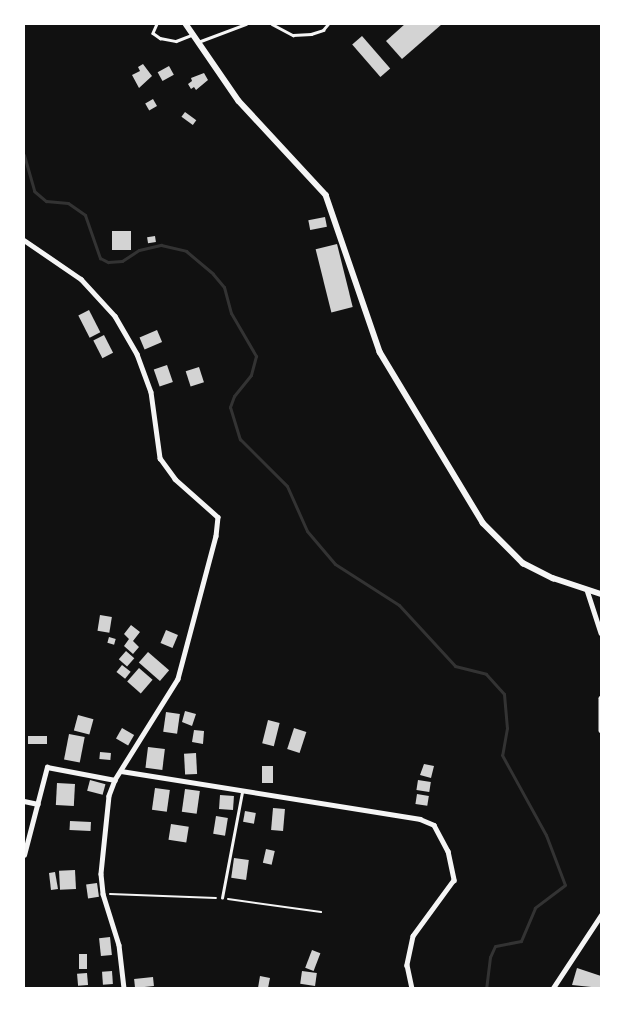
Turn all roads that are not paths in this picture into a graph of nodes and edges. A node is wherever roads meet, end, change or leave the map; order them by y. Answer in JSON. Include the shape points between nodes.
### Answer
{"nodes":[{"id":1,"x":157,"y":24,"type":"edge"},
{"id":2,"x":186,"y":24,"type":"edge"},
{"id":3,"x":246,"y":24,"type":"edge"},
{"id":4,"x":272,"y":24,"type":"edge"},
{"id":5,"x":328,"y":24,"type":"edge"},
{"id":6,"x":192,"y":34,"type":"junction"},
{"id":7,"x":197,"y":43,"type":"junction"},
{"id":8,"x":24,"y":240,"type":"edge"},
{"id":9,"x":587,"y":590,"type":"junction"},
{"id":10,"x":601,"y":594,"type":"edge"},
{"id":11,"x":601,"y":633,"type":"edge"},
{"id":12,"x":601,"y":698,"type":"edge"},
{"id":13,"x":601,"y":730,"type":"edge"},
{"id":14,"x":121,"y":771,"type":"junction"},
{"id":15,"x":115,"y":780,"type":"junction"},
{"id":16,"x":242,"y":792,"type":"junction"},
{"id":17,"x":24,"y":801,"type":"edge"},
{"id":18,"x":38,"y":804,"type":"junction"},
{"id":19,"x":24,"y":855,"type":"edge"},
{"id":20,"x":222,"y":898,"type":"road end"},
{"id":21,"x":601,"y":915,"type":"edge"},
{"id":22,"x":124,"y":988,"type":"edge"},
{"id":23,"x":412,"y":988,"type":"edge"},
{"id":24,"x":553,"y":988,"type":"edge"}],
"edges":[{"from":1,"to":6,"type":"lane","via":[[153,33],[160,38],[176,41]]},
{"from":2,"to":6,"type":"street"},
{"from":3,"to":7,"type":"lane"},
{"from":4,"to":5,"type":"lane","via":[[294,35],[311,34],[323,30]]},
{"from":6,"to":7,"type":"street"},
{"from":7,"to":9,"type":"street","via":[[239,101],[326,195],[380,352],[479,517],[503,546],[523,563]]},
{"from":8,"to":14,"type":"street","via":[[80,279],[115,316],[137,354],[151,392],[160,458],[175,479],[218,517],[181,671]]},
{"from":9,"to":10,"type":"street"},
{"from":9,"to":11,"type":"street"},
{"from":12,"to":13,"type":"street"},
{"from":14,"to":15,"type":"street"},
{"from":14,"to":16,"type":"street"},
{"from":15,"to":18,"type":"street","via":[[47,767]]},
{"from":15,"to":22,"type":"street","via":[[109,796],[101,857],[103,894],[119,945]]},
{"from":16,"to":20,"type":"lane"},
{"from":16,"to":23,"type":"street","via":[[420,819],[438,830],[451,859],[454,880],[413,936],[407,965]]},
{"from":17,"to":18,"type":"street"},
{"from":18,"to":19,"type":"street"},
{"from":21,"to":24,"type":"street"}]}
